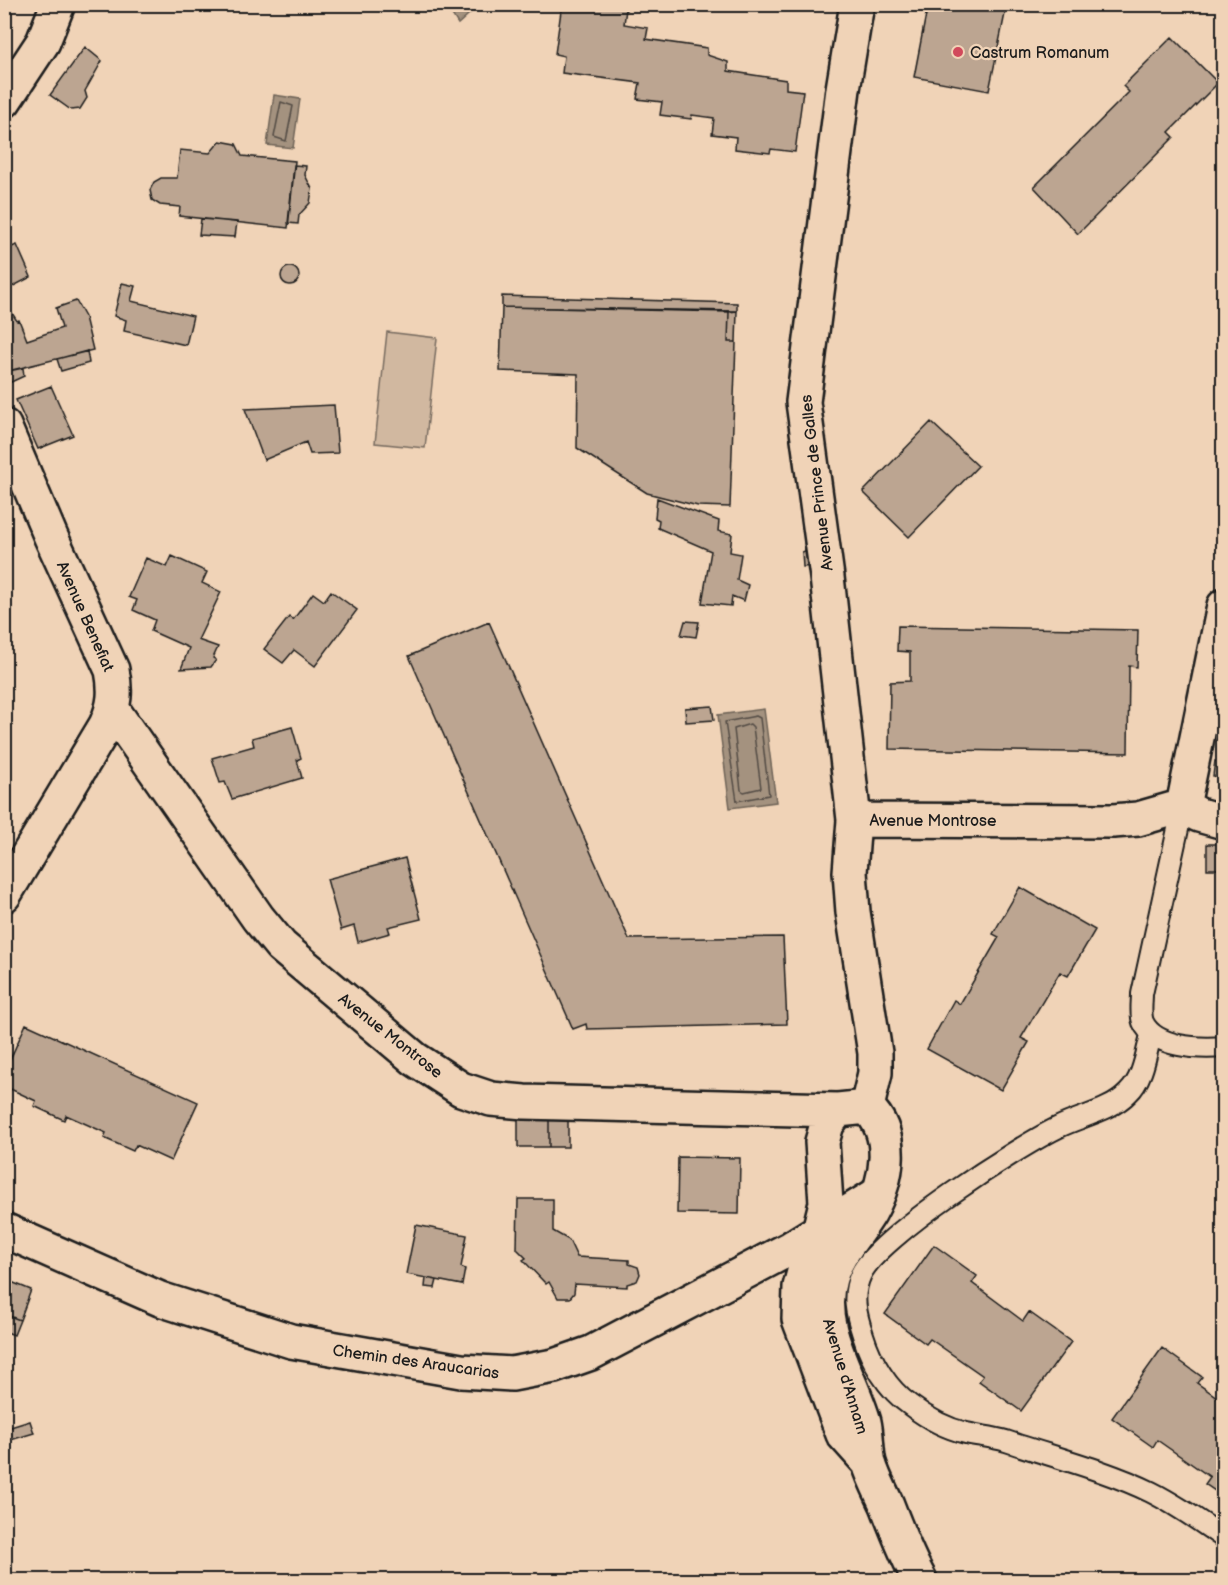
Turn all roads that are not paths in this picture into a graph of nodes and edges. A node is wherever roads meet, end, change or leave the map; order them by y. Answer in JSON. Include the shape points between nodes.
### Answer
{"nodes":[{"id":1,"x":58,"y":4,"type":"edge"},
{"id":2,"x":857,"y":4,"type":"edge"},
{"id":3,"x":4,"y":101,"type":"edge"},
{"id":4,"x":4,"y":426,"type":"edge"},
{"id":5,"x":1224,"y":606,"type":"edge"},
{"id":6,"x":113,"y":710,"type":"junction"},
{"id":7,"x":1182,"y":806,"type":"junction"},
{"id":8,"x":854,"y":820,"type":"junction"},
{"id":9,"x":1224,"y":822,"type":"edge"},
{"id":10,"x":4,"y":895,"type":"edge"},
{"id":11,"x":1151,"y":1035,"type":"junction"},
{"id":12,"x":1224,"y":1047,"type":"edge"},
{"id":13,"x":852,"y":1109,"type":"junction"},
{"id":14,"x":878,"y":1194,"type":"junction"},
{"id":15,"x":4,"y":1230,"type":"edge"},
{"id":16,"x":819,"y":1231,"type":"junction"},
{"id":17,"x":749,"y":1271,"type":"junction"},
{"id":18,"x":799,"y":1302,"type":"junction"},
{"id":19,"x":869,"y":1463,"type":"junction"},
{"id":20,"x":1224,"y":1538,"type":"edge"},
{"id":21,"x":920,"y":1581,"type":"edge"}],
"edges":[{"from":1,"to":3,"type":"street","via":[[43,42]]},
{"from":2,"to":8,"type":"street","name":"Avenue Prince de Galles","via":[[803,402]]},
{"from":4,"to":6,"type":"street","name":"Avenue Benefiat","via":[[112,670],[116,690]]},
{"from":5,"to":7,"type":"street"},
{"from":6,"to":10,"type":"street","name":"Avenue Benefiat"},
{"from":6,"to":13,"type":"street","name":"Avenue Montrose","via":[[281,946],[415,1059],[461,1089],[491,1099],[524,1102]]},
{"from":7,"to":8,"type":"street","name":"Avenue Montrose","via":[[1138,819],[1113,821]]},
{"from":7,"to":9,"type":"street"},
{"from":7,"to":11,"type":"lane","via":[[1142,994],[1142,1020]]},
{"from":8,"to":13,"type":"street","name":"Avenue Montrose","via":[[850,872],[853,912],[875,1073]]},
{"from":11,"to":12,"type":"lane","via":[[1180,1045]]},
{"from":11,"to":20,"type":"lane","via":[[1139,1078],[1117,1102],[1058,1127],[1019,1150],[905,1227],[882,1248],[861,1273],[855,1291],[856,1313],[868,1351],[887,1383],[931,1421],[963,1433],[1001,1440],[1149,1491]]},
{"from":13,"to":14,"type":"street","name":"Avenue d'Annam","via":[[883,1128],[887,1143]]},
{"from":13,"to":16,"type":"street","name":"Avenue d'Annam","via":[[827,1124],[822,1142],[827,1186]]},
{"from":14,"to":16,"type":"street","name":"Chemin des Araucarias"},
{"from":14,"to":19,"type":"street","name":"Avenue d'Annam","via":[[838,1257],[829,1279],[827,1305],[831,1334],[864,1423]]},
{"from":15,"to":17,"type":"street","name":"Chemin des Araucarias","via":[[160,1299],[291,1341],[450,1369],[512,1374],[554,1366],[591,1353]]},
{"from":16,"to":17,"type":"street","name":"Chemin des Araucarias"},
{"from":16,"to":18,"type":"street","name":"Avenue d'Annam","via":[[804,1268]]},
{"from":17,"to":18,"type":"street","via":[[773,1278]]},
{"from":18,"to":19,"type":"street","name":"Avenue d'Annam","via":[[805,1340],[843,1434]]},
{"from":19,"to":21,"type":"street","name":"Avenue d'Annam"}]}
